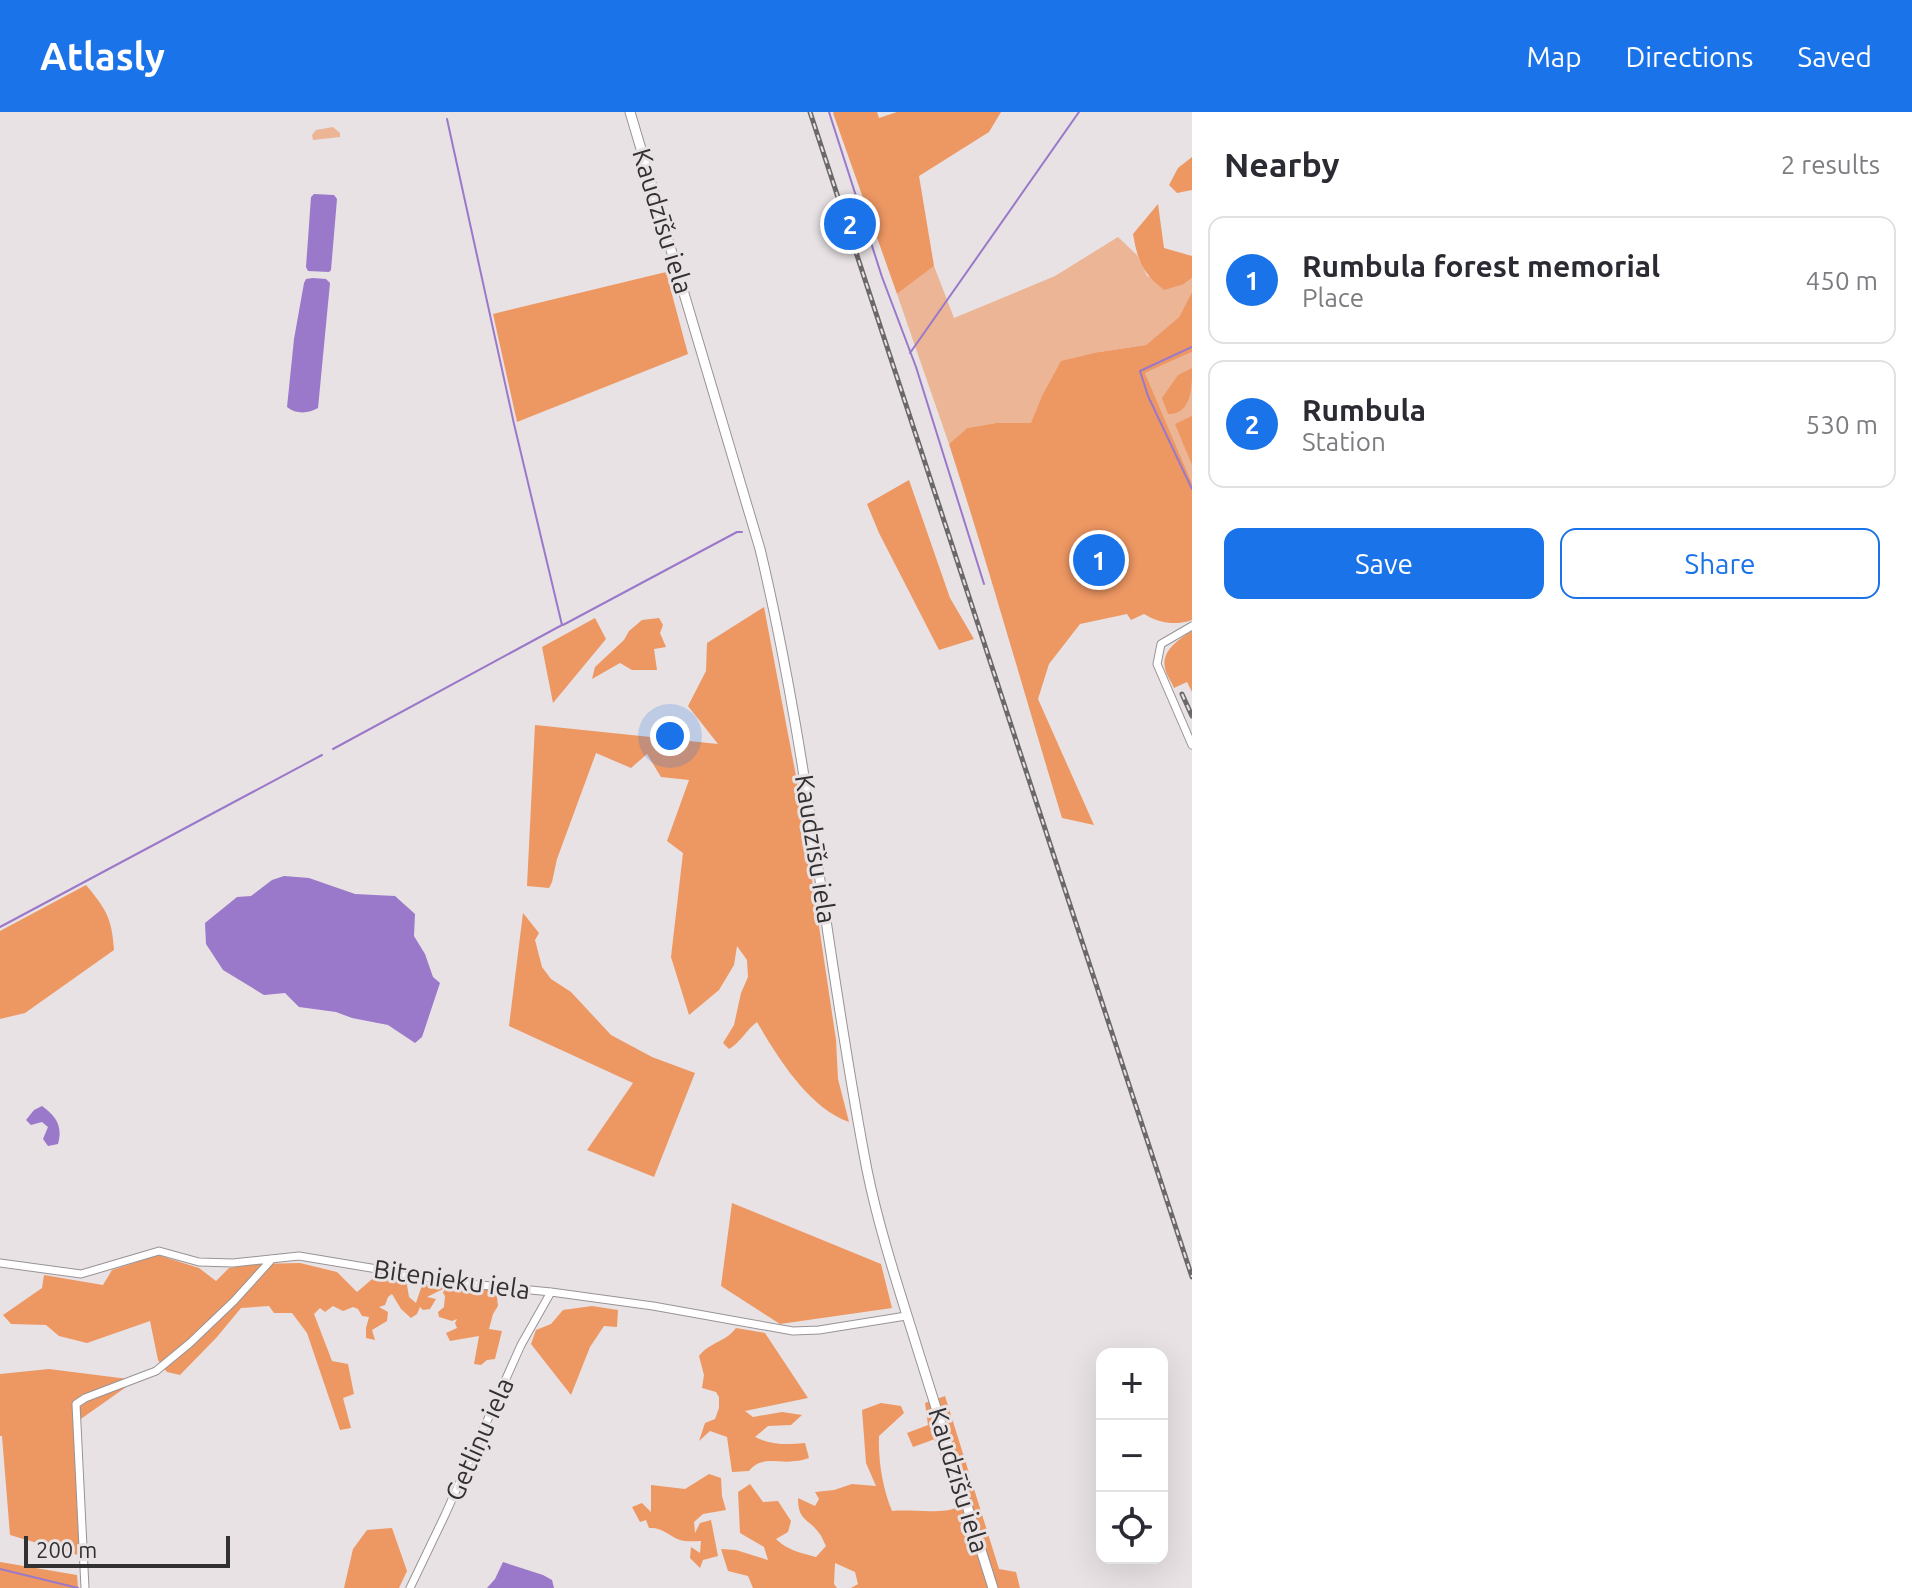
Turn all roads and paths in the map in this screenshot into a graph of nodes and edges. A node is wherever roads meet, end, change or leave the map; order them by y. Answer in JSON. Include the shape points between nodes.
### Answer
{"nodes":[{"id":1,"x":630,"y":112,"type":"edge"},
{"id":2,"x":1192,"y":626,"type":"edge"},
{"id":3,"x":1192,"y":745,"type":"edge"},
{"id":4,"x":272,"y":1259,"type":"junction"},
{"id":5,"x":0,"y":1263,"type":"edge"},
{"id":6,"x":551,"y":1292,"type":"junction"},
{"id":7,"x":906,"y":1316,"type":"junction"},
{"id":8,"x":85,"y":1588,"type":"edge"},
{"id":9,"x":410,"y":1588,"type":"edge"},
{"id":10,"x":993,"y":1588,"type":"edge"}],
"edges":[{"from":1,"to":7,"type":"street","name":"Kaudzīšu iela","via":[[771,593],[868,1171]]},
{"from":2,"to":3,"type":"street","via":[[1161,644],[1157,664]]},
{"from":4,"to":5,"type":"street","name":"Bitenieku iela","via":[[199,1262],[159,1251],[81,1274]]},
{"from":4,"to":6,"type":"street","name":"Bitenieku iela","via":[[299,1256]]},
{"from":4,"to":8,"type":"street","via":[[156,1371],[76,1404]]},
{"from":6,"to":7,"type":"street","name":"Bitenieku iela","via":[[793,1331]]},
{"from":6,"to":9,"type":"street","name":"Getliņu iela","via":[[521,1345]]},
{"from":7,"to":10,"type":"street","name":"Kaudzīšu iela"}]}
